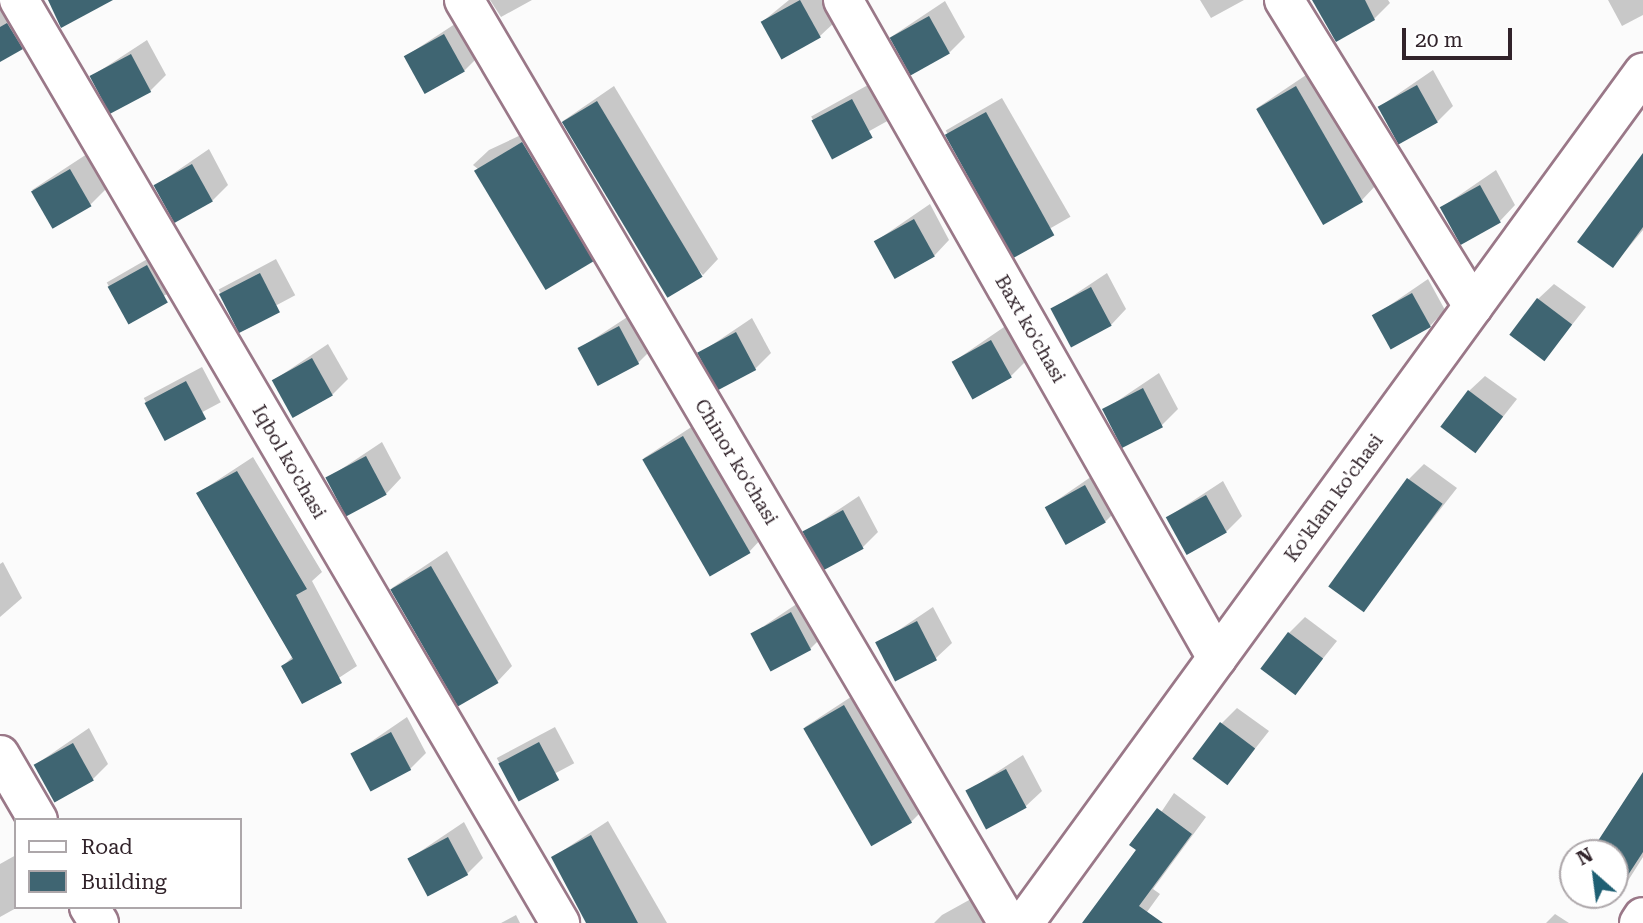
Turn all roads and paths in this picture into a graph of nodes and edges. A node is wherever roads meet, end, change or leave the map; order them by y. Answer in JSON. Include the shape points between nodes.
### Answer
{"nodes":[{"id":1,"x":19,"y":0,"type":"edge"},
{"id":2,"x":464,"y":0,"type":"edge"},
{"id":3,"x":843,"y":0,"type":"edge"},
{"id":4,"x":1284,"y":0,"type":"edge"},
{"id":5,"x":1643,"y":73,"type":"edge"},
{"id":6,"x":1473,"y":306,"type":"junction"},
{"id":7,"x":1217,"y":658,"type":"junction"},
{"id":8,"x":0,"y":755,"type":"edge"},
{"id":9,"x":37,"y":818,"type":"edge"},
{"id":10,"x":1643,"y":917,"type":"edge"},
{"id":11,"x":560,"y":923,"type":"edge"},
{"id":12,"x":1008,"y":923,"type":"edge"},
{"id":13,"x":1024,"y":923,"type":"edge"},
{"id":14,"x":1639,"y":923,"type":"edge"}],
"edges":[{"from":1,"to":11,"type":"street","name":"Iqbol ko'chasi"},
{"from":2,"to":12,"type":"street","name":"Chinor ko'chasi"},
{"from":3,"to":7,"type":"street","name":"Baxt ko'chasi"},
{"from":4,"to":6,"type":"street"},
{"from":5,"to":6,"type":"street","name":"Ko'klam ko'chasi"},
{"from":6,"to":7,"type":"street","name":"Ko'klam ko'chasi"},
{"from":7,"to":13,"type":"street","name":"Ko'klam ko'chasi"},
{"from":8,"to":9,"type":"street"},
{"from":10,"to":14,"type":"street"}]}
